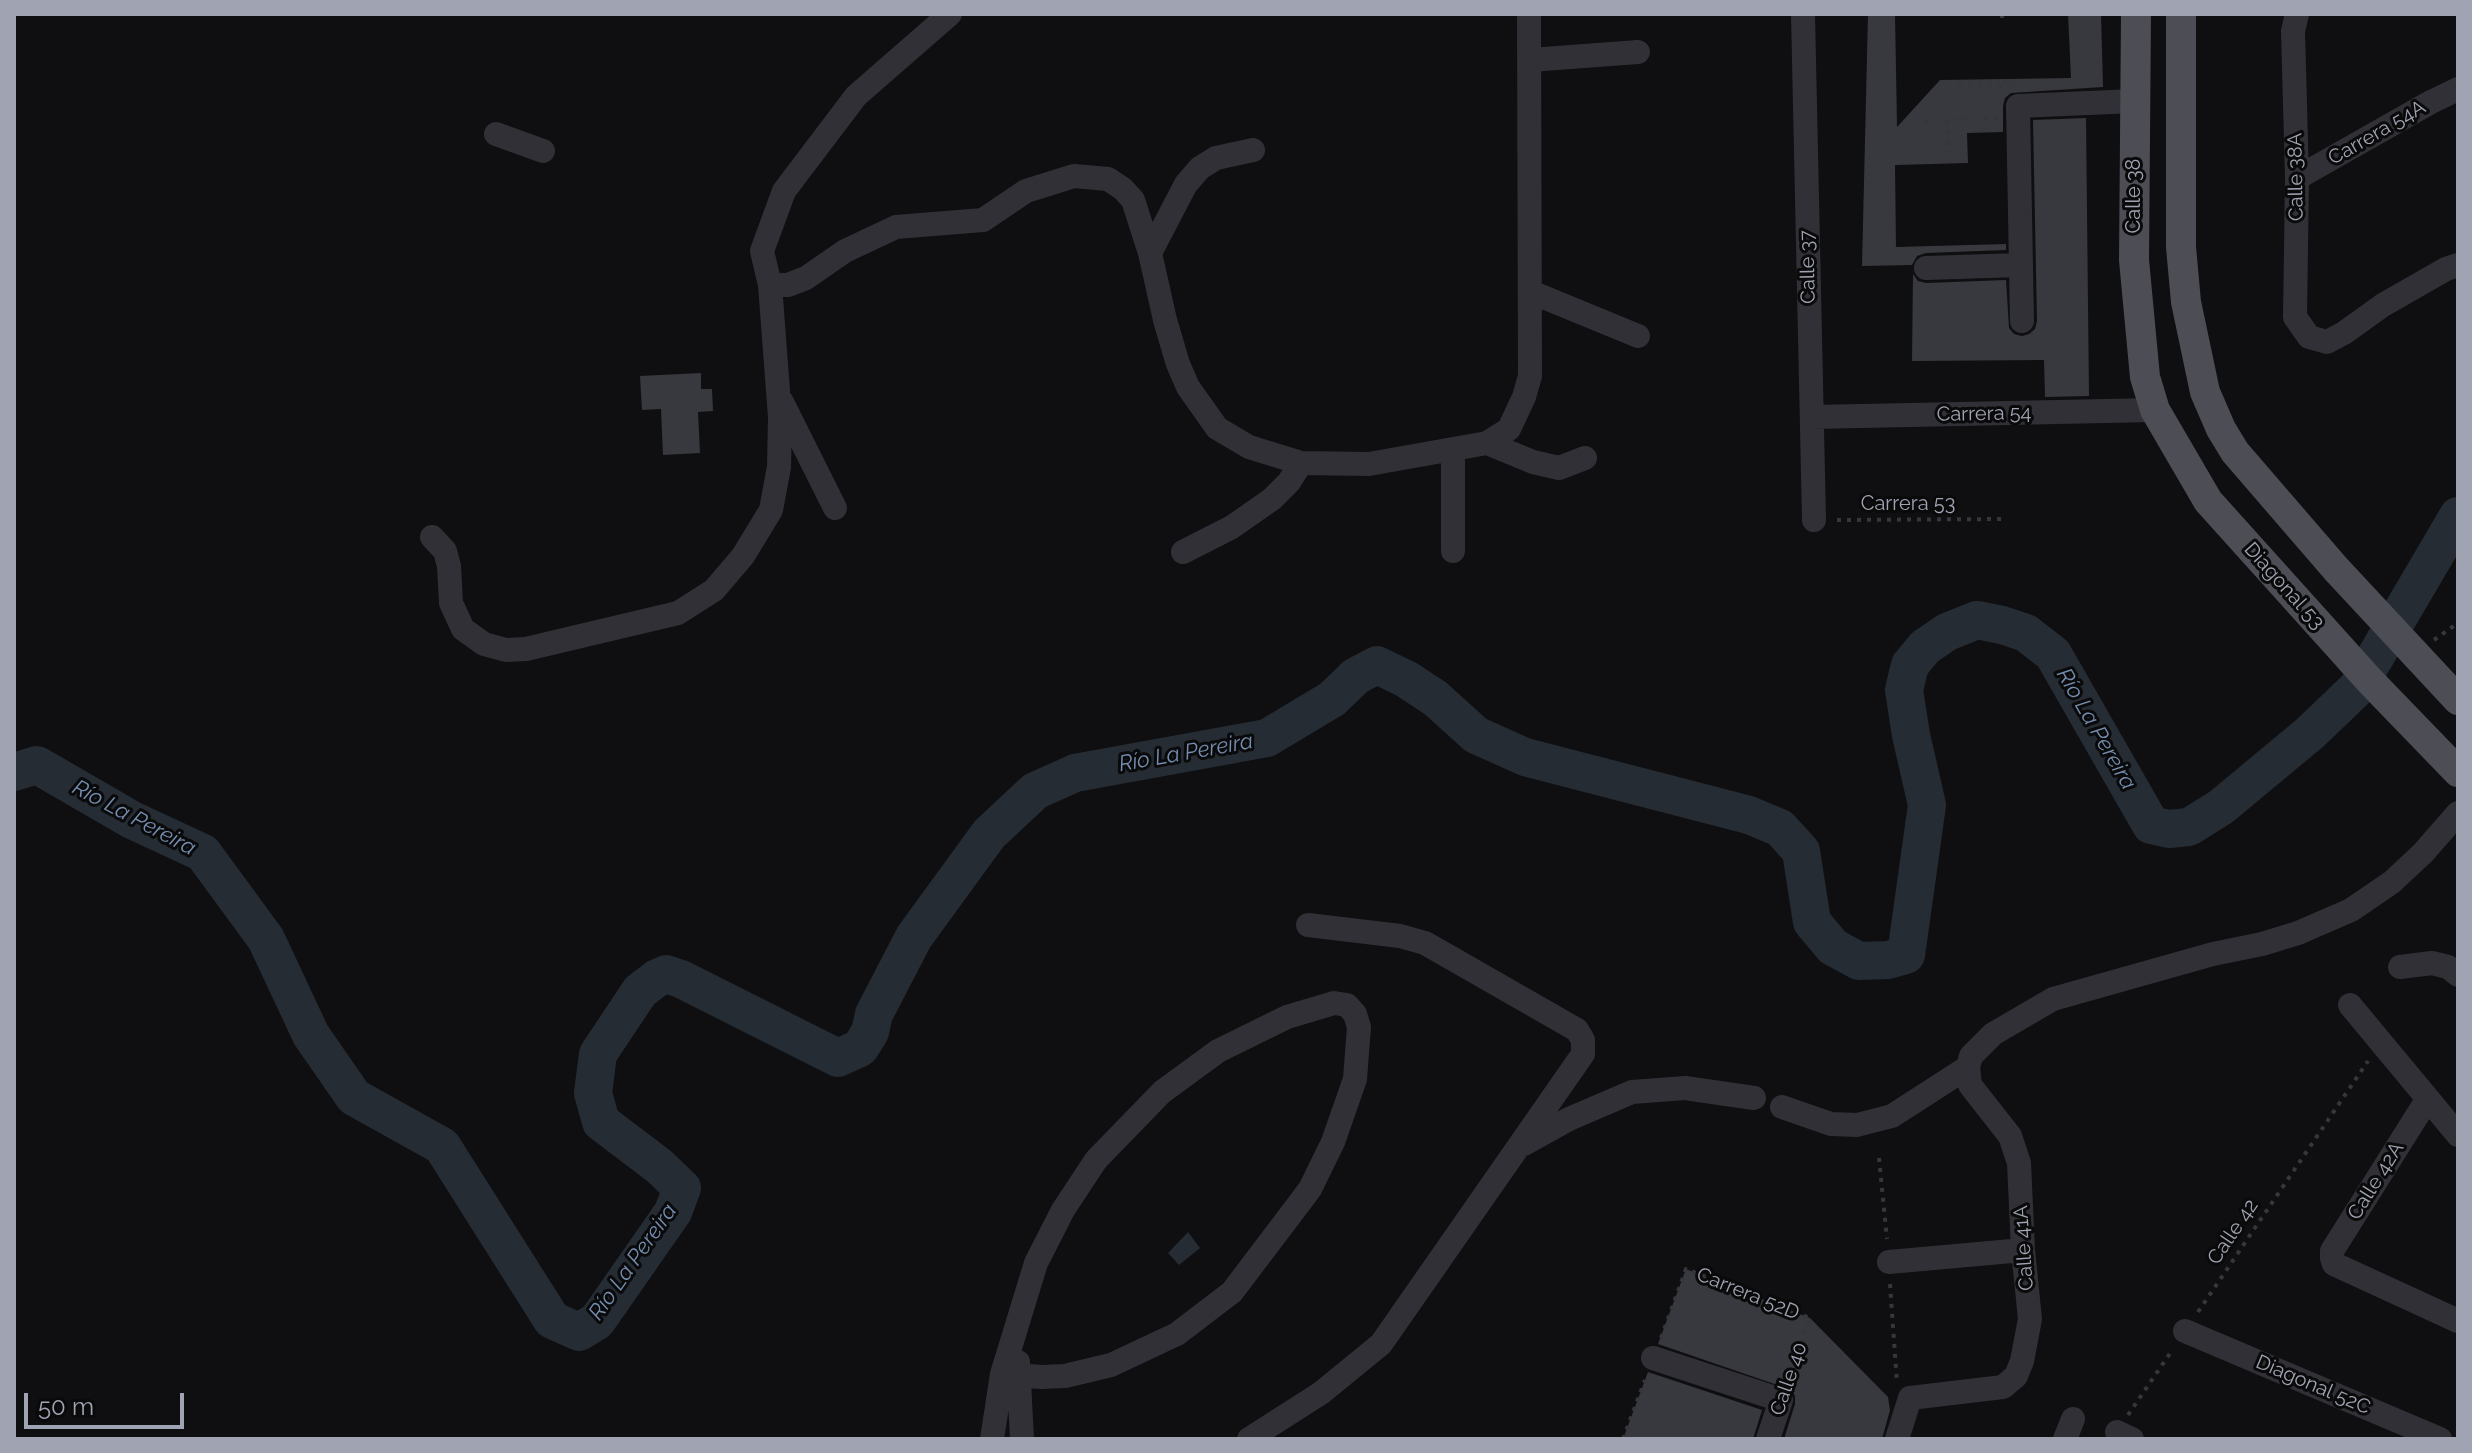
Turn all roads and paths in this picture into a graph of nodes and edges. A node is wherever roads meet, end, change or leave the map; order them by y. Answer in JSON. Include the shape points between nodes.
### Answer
{"nodes":[{"id":1,"x":950,"y":14,"type":"edge"},
{"id":2,"x":1529,"y":14,"type":"edge"},
{"id":3,"x":1803,"y":14,"type":"edge"},
{"id":4,"x":2136,"y":14,"type":"edge"},
{"id":5,"x":2181,"y":14,"type":"edge"},
{"id":6,"x":2297,"y":14,"type":"edge"},
{"id":7,"x":1638,"y":52,"type":"dead end"},
{"id":8,"x":1530,"y":60,"type":"junction"},
{"id":9,"x":1958,"y":85,"type":"dead end"},
{"id":10,"x":2005,"y":85,"type":"dead end"},
{"id":11,"x":2458,"y":89,"type":"edge"},
{"id":12,"x":2135,"y":101,"type":"junction"},
{"id":13,"x":1983,"y":120,"type":"dead end"},
{"id":14,"x":1947,"y":121,"type":"dead end"},
{"id":15,"x":1983,"y":131,"type":"dead end"},
{"id":16,"x":496,"y":134,"type":"dead end"},
{"id":17,"x":1253,"y":150,"type":"dead end"},
{"id":18,"x":543,"y":151,"type":"dead end"},
{"id":19,"x":1949,"y":152,"type":"dead end"},
{"id":20,"x":2297,"y":178,"type":"junction"},
{"id":21,"x":1150,"y":253,"type":"junction"},
{"id":22,"x":2021,"y":265,"type":"junction"},
{"id":23,"x":2458,"y":265,"type":"edge"},
{"id":24,"x":1926,"y":268,"type":"dead end"},
{"id":25,"x":770,"y":285,"type":"junction"},
{"id":26,"x":1531,"y":292,"type":"junction"},
{"id":27,"x":2022,"y":321,"type":"dead end"},
{"id":28,"x":1638,"y":336,"type":"dead end"},
{"id":29,"x":2145,"y":377,"type":"joint"},
{"id":30,"x":779,"y":396,"type":"junction"},
{"id":31,"x":2155,"y":410,"type":"junction"},
{"id":32,"x":1812,"y":417,"type":"junction"},
{"id":33,"x":1487,"y":443,"type":"junction"},
{"id":34,"x":1453,"y":450,"type":"junction"},
{"id":35,"x":1585,"y":458,"type":"dead end"},
{"id":36,"x":1301,"y":463,"type":"junction"},
{"id":37,"x":835,"y":508,"type":"dead end"},
{"id":38,"x":2003,"y":519,"type":"dead end"},
{"id":39,"x":1814,"y":520,"type":"joint"},
{"id":40,"x":432,"y":537,"type":"dead end"},
{"id":41,"x":1453,"y":551,"type":"dead end"},
{"id":42,"x":1183,"y":552,"type":"dead end"},
{"id":43,"x":2458,"y":700,"type":"edge"},
{"id":44,"x":2458,"y":772,"type":"edge"},
{"id":45,"x":2458,"y":813,"type":"edge"},
{"id":46,"x":1308,"y":925,"type":"dead end"},
{"id":47,"x":2400,"y":967,"type":"dead end"},
{"id":48,"x":2458,"y":975,"type":"edge"},
{"id":49,"x":2350,"y":1005,"type":"dead end"},
{"id":50,"x":2380,"y":1042,"type":"junction"},
{"id":51,"x":1968,"y":1067,"type":"junction"},
{"id":52,"x":1754,"y":1098,"type":"dead end"},
{"id":53,"x":2427,"y":1100,"type":"junction"},
{"id":54,"x":1782,"y":1107,"type":"dead end"},
{"id":55,"x":2458,"y":1135,"type":"edge"},
{"id":56,"x":1518,"y":1147,"type":"junction"},
{"id":57,"x":2023,"y":1250,"type":"junction"},
{"id":58,"x":1889,"y":1262,"type":"dead end"},
{"id":59,"x":1686,"y":1269,"type":"dead end"},
{"id":60,"x":1810,"y":1318,"type":"joint"},
{"id":61,"x":2458,"y":1321,"type":"edge"},
{"id":62,"x":2185,"y":1331,"type":"junction"},
{"id":63,"x":1653,"y":1358,"type":"dead end"},
{"id":64,"x":1010,"y":1375,"type":"junction"},
{"id":65,"x":1781,"y":1400,"type":"junction"},
{"id":66,"x":2124,"y":1436,"type":"edge"},
{"id":67,"x":992,"y":1439,"type":"edge"},
{"id":68,"x":1022,"y":1439,"type":"edge"},
{"id":69,"x":1249,"y":1439,"type":"edge"},
{"id":70,"x":1768,"y":1439,"type":"edge"},
{"id":71,"x":1897,"y":1439,"type":"edge"},
{"id":72,"x":2440,"y":1439,"type":"edge"}],
"edges":[{"from":1,"to":25,"type":"street","via":[[856,96],[784,191],[762,251]]},
{"from":2,"to":8,"type":"street"},
{"from":3,"to":32,"type":"street","name":"Calle 37"},
{"from":4,"to":12,"type":"main road","name":"Calle 38"},
{"from":5,"to":43,"type":"main road","via":[[2181,247],[2186,302],[2205,392],[2235,452]]},
{"from":6,"to":20,"type":"street","name":"Calle 38A"},
{"from":7,"to":8,"type":"street"},
{"from":8,"to":26,"type":"street"},
{"from":9,"to":10,"type":"path"},
{"from":11,"to":20,"type":"street","name":"Carrera 54A"},
{"from":12,"to":22,"type":"street","via":[[2018,106]]},
{"from":12,"to":29,"type":"main road","name":"Calle 38","via":[[2134,260]]},
{"from":13,"to":15,"type":"path"},
{"from":14,"to":19,"type":"path"},
{"from":16,"to":18,"type":"street"},
{"from":17,"to":21,"type":"street","via":[[1216,158],[1200,168]]},
{"from":20,"to":23,"type":"street","name":"Calle 38A","via":[[2295,317],[2309,337],[2327,342]]},
{"from":21,"to":25,"type":"street","via":[[1133,200],[1123,189],[1108,179],[1074,176],[1026,191],[983,220],[896,227],[845,251],[806,278]]},
{"from":21,"to":36,"type":"street","via":[[1178,364],[1217,428],[1249,447]]},
{"from":22,"to":24,"type":"street"},
{"from":22,"to":27,"type":"street"},
{"from":25,"to":30,"type":"street"},
{"from":26,"to":28,"type":"street"},
{"from":26,"to":33,"type":"street","via":[[1530,376],[1524,397],[1509,429]]},
{"from":29,"to":31,"type":"main road","name":"Diagonal 53"},
{"from":30,"to":37,"type":"street"},
{"from":30,"to":40,"type":"street","via":[[779,467],[771,510],[714,590],[678,613],[526,649],[484,644],[463,629],[451,603],[445,551]]},
{"from":31,"to":32,"type":"street","name":"Carrera 54"},
{"from":31,"to":44,"type":"main road","name":"Diagonal 53","via":[[2208,501]]},
{"from":32,"to":39,"type":"street","name":"Calle 37"},
{"from":33,"to":34,"type":"street"},
{"from":33,"to":35,"type":"street","via":[[1559,468]]},
{"from":34,"to":36,"type":"street","via":[[1369,464]]},
{"from":34,"to":41,"type":"street"},
{"from":36,"to":42,"type":"street","via":[[1272,499]]},
{"from":38,"to":39,"type":"path","name":"Carrera 53"},
{"from":45,"to":51,"type":"street","via":[[2392,882],[2351,910],[2262,944],[2053,999],[1993,1034],[1971,1056]]},
{"from":46,"to":56,"type":"street","via":[[1425,943],[1577,1030],[1583,1054]]},
{"from":47,"to":48,"type":"street","via":[[2432,963]]},
{"from":49,"to":50,"type":"street"},
{"from":50,"to":53,"type":"street"},
{"from":50,"to":62,"type":"path","name":"Calle 42"},
{"from":51,"to":54,"type":"street","via":[[1892,1116],[1857,1125],[1831,1124]]},
{"from":51,"to":57,"type":"street","name":"Calle 41A","via":[[1970,1085],[2010,1136],[2019,1163]]},
{"from":52,"to":56,"type":"street","via":[[1685,1088],[1632,1092]]},
{"from":53,"to":55,"type":"street"},
{"from":53,"to":61,"type":"street","name":"Calle 42A","via":[[2332,1251],[2334,1264]]},
{"from":56,"to":69,"type":"street","via":[[1381,1344],[1321,1393]]},
{"from":57,"to":58,"type":"street"},
{"from":57,"to":71,"type":"street","name":"Calle 41A","via":[[2030,1319],[2016,1376],[2003,1387],[1910,1398]]},
{"from":59,"to":60,"type":"path","name":"Carrera 52D"},
{"from":60,"to":65,"type":"path","name":"Calle 40"},
{"from":62,"to":66,"type":"path","name":"Calle 42"},
{"from":62,"to":72,"type":"street","name":"Diagonal 52C"},
{"from":63,"to":65,"type":"street"},
{"from":64,"to":64,"type":"street","via":[[1019,1316],[1036,1263],[1096,1160],[1162,1092],[1218,1051],[1287,1017],[1334,1003],[1347,1005],[1359,1027],[1355,1079],[1333,1142],[1310,1189],[1232,1292],[1177,1334],[1111,1365],[1065,1376]]},
{"from":64,"to":67,"type":"street"},
{"from":64,"to":68,"type":"street"},
{"from":65,"to":70,"type":"street","name":"Calle 40"}]}
